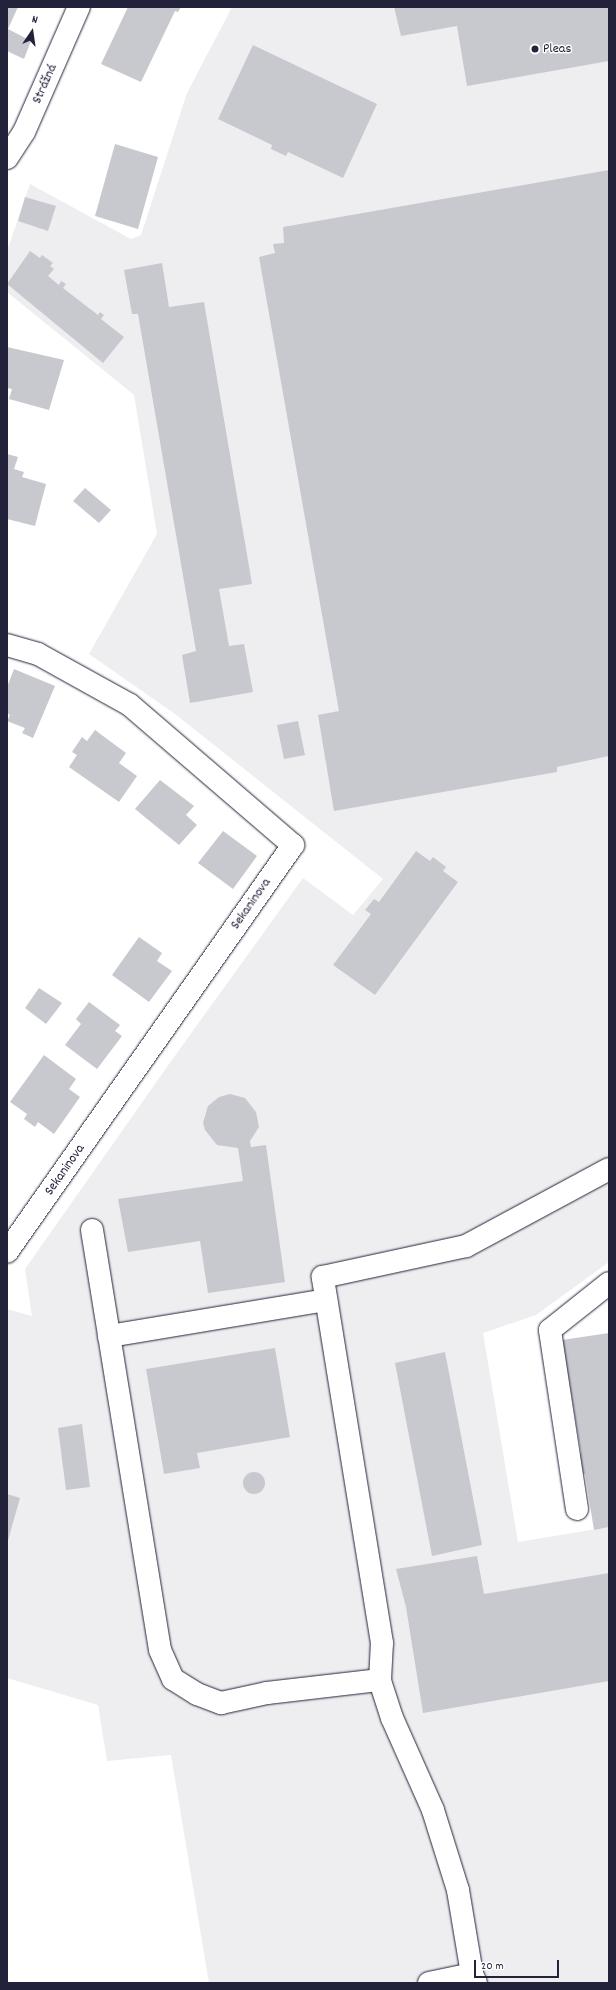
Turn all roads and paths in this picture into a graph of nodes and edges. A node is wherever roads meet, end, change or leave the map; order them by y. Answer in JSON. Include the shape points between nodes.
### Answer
{"nodes":[{"id":1,"x":79,"y":7,"type":"edge"},
{"id":2,"x":7,"y":158,"type":"edge"},
{"id":3,"x":7,"y":645,"type":"edge"},
{"id":4,"x":609,"y":1169,"type":"edge"},
{"id":5,"x":92,"y":1230,"type":"dead end"},
{"id":6,"x":7,"y":1252,"type":"edge"},
{"id":7,"x":609,"y":1284,"type":"edge"},
{"id":8,"x":326,"y":1300,"type":"junction"},
{"id":9,"x":109,"y":1336,"type":"junction"},
{"id":10,"x":577,"y":1509,"type":"dead end"},
{"id":11,"x":380,"y":1680,"type":"junction"},
{"id":12,"x":474,"y":1978,"type":"edge"},
{"id":13,"x":429,"y":1983,"type":"edge"}],
"edges":[{"from":1,"to":2,"type":"street","name":"Strážná","via":[[24,132]]},
{"from":3,"to":6,"type":"street","name":"Sekaninova","via":[[38,654],[130,705],[293,845]]},
{"from":4,"to":8,"type":"street","via":[[466,1246],[323,1277]]},
{"from":5,"to":9,"type":"street"},
{"from":7,"to":10,"type":"street","via":[[550,1330]]},
{"from":8,"to":9,"type":"street"},
{"from":8,"to":11,"type":"street","via":[[382,1643]]},
{"from":9,"to":11,"type":"street","via":[[160,1650],[173,1679],[197,1694],[221,1703],[267,1693]]},
{"from":11,"to":12,"type":"street","via":[[392,1718],[433,1810],[458,1890]]},
{"from":12,"to":13,"type":"street"}]}
